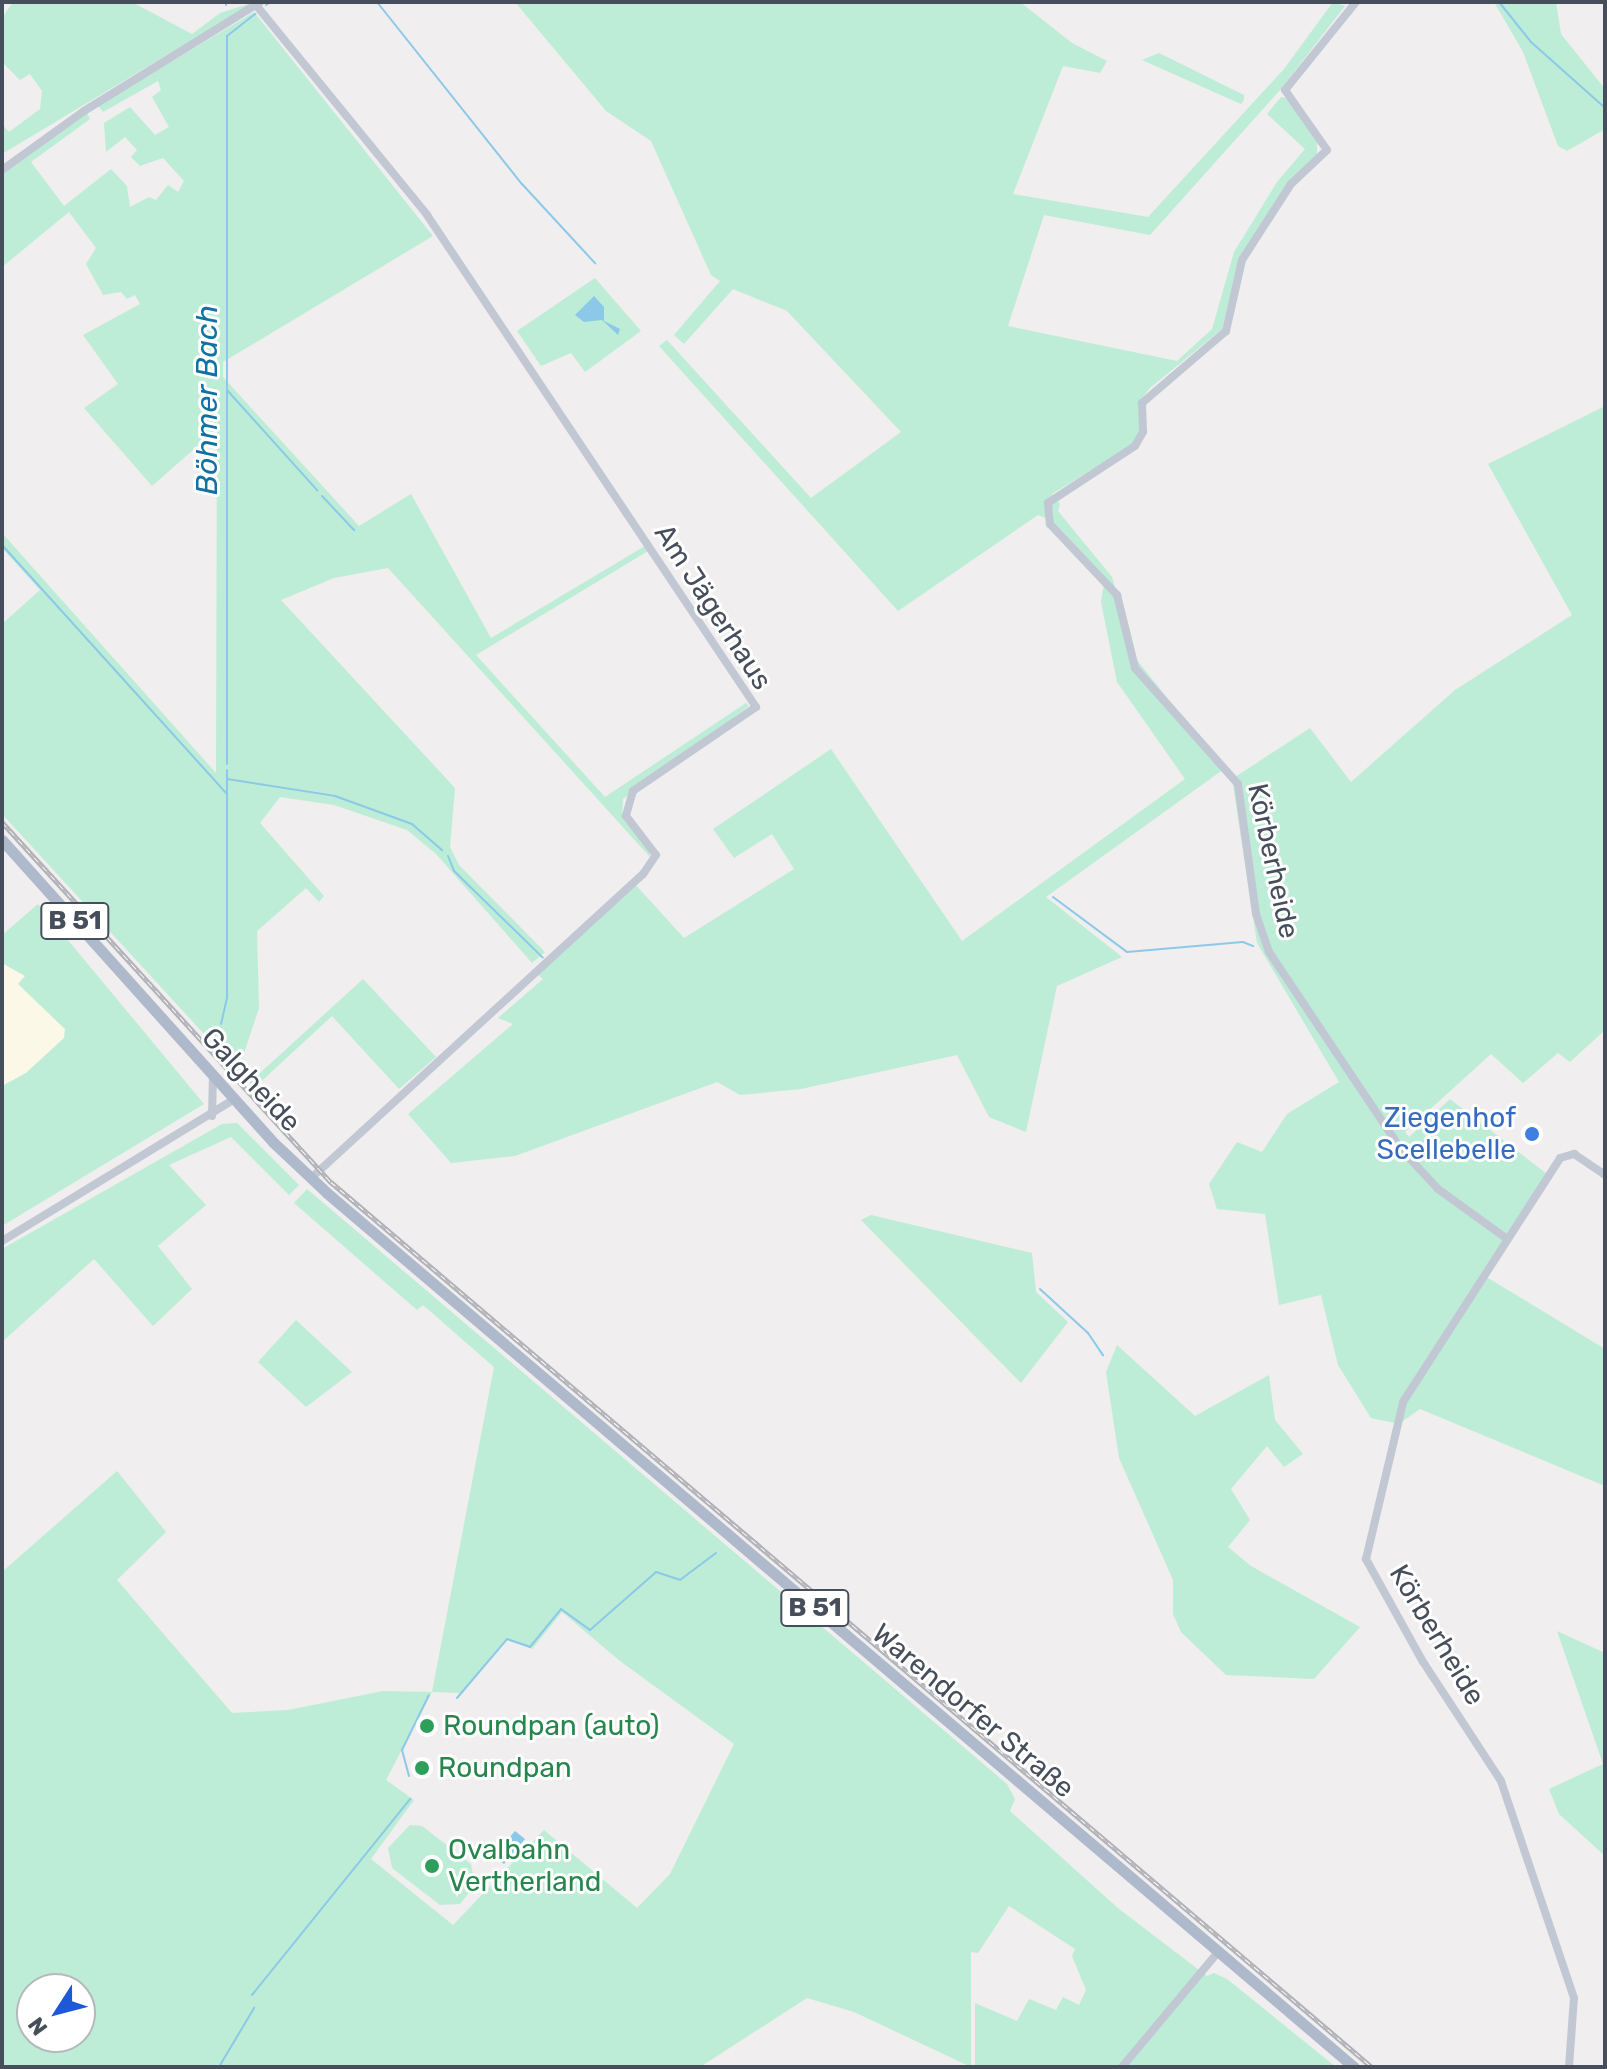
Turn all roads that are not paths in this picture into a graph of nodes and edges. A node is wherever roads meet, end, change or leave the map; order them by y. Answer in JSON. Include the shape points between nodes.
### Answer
{"nodes":[{"id":1,"x":1356,"y":2,"type":"edge"},
{"id":2,"x":258,"y":3,"type":"edge"},
{"id":3,"x":2,"y":170,"type":"edge"},
{"id":4,"x":2,"y":840,"type":"edge"},
{"id":5,"x":213,"y":1075,"type":"junction"},
{"id":6,"x":235,"y":1099,"type":"junction"},
{"id":7,"x":212,"y":1116,"type":"junction"},
{"id":8,"x":1605,"y":1175,"type":"edge"},
{"id":9,"x":311,"y":1178,"type":"junction"},
{"id":10,"x":1507,"y":1239,"type":"junction"},
{"id":11,"x":2,"y":1241,"type":"edge"},
{"id":12,"x":487,"y":1330,"type":"joint"},
{"id":13,"x":1218,"y":1952,"type":"junction"},
{"id":14,"x":1122,"y":2067,"type":"edge"},
{"id":15,"x":1354,"y":2067,"type":"edge"},
{"id":16,"x":1569,"y":2067,"type":"edge"}],
"edges":[{"from":1,"to":10,"type":"street","name":"Körberheide","via":[[1285,90],[1327,150],[1291,184],[1242,260],[1226,331],[1142,403],[1143,432],[1135,446],[1048,503],[1050,524],[1117,595],[1135,668],[1238,784],[1256,914],[1269,952],[1401,1149],[1438,1189]]},
{"from":2,"to":3,"type":"street","name":"Am Jägerhaus","via":[[84,111]]},
{"from":2,"to":9,"type":"street","name":"Am Jägerhaus","via":[[427,215],[756,707],[633,791],[626,816],[656,855],[643,874]]},
{"from":4,"to":5,"type":"main road","name":"Galgheide","number":"B 51"},
{"from":5,"to":6,"type":"main road","name":"Galgheide","number":"B 51"},
{"from":5,"to":7,"type":"street"},
{"from":6,"to":7,"type":"street"},
{"from":6,"to":9,"type":"main road","name":"Galgheide","number":"B 51"},
{"from":7,"to":11,"type":"street"},
{"from":8,"to":10,"type":"street","name":"Körberheide","via":[[1566,1153]]},
{"from":9,"to":12,"type":"main road","name":"Galgheide","number":"B 51"},
{"from":10,"to":16,"type":"street","name":"Körberheide","via":[[1403,1402],[1366,1559],[1423,1662],[1501,1781],[1574,1998]]},
{"from":12,"to":13,"type":"main road","name":"Warendorfer Straße","number":"B 51"},
{"from":13,"to":14,"type":"street"},
{"from":13,"to":15,"type":"main road","name":"Warendorfer Straße","number":"B 51"}]}
